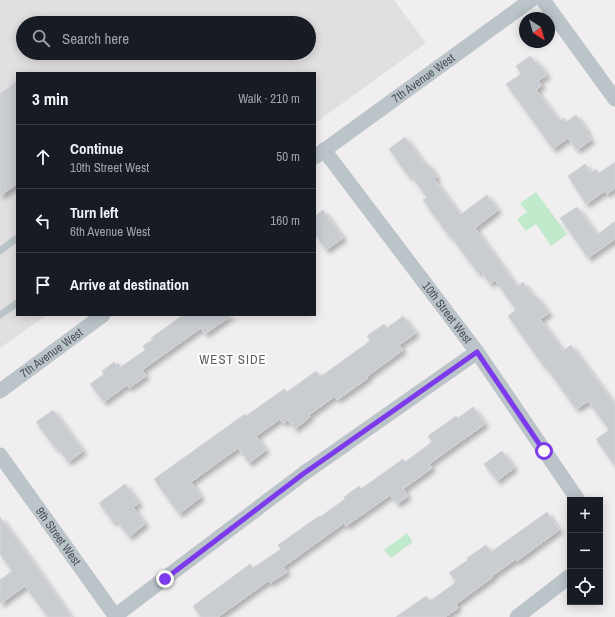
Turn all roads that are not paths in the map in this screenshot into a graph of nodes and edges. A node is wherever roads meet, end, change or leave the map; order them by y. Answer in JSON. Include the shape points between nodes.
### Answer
{"nodes":[{"id":1,"x":531,"y":0,"type":"edge"},
{"id":2,"x":543,"y":0,"type":"edge"},
{"id":3,"x":615,"y":99,"type":"edge"},
{"id":4,"x":320,"y":153,"type":"edge"},
{"id":5,"x":16,"y":239,"type":"edge"},
{"id":6,"x":0,"y":251,"type":"edge"},
{"id":7,"x":16,"y":304,"type":"edge"},
{"id":8,"x":0,"y":316,"type":"edge"},
{"id":9,"x":102,"y":316,"type":"edge"},
{"id":10,"x":477,"y":352,"type":"junction"},
{"id":11,"x":0,"y":391,"type":"edge"},
{"id":12,"x":0,"y":455,"type":"edge"},
{"id":13,"x":576,"y":497,"type":"edge"},
{"id":14,"x":567,"y":578,"type":"edge"},
{"id":15,"x":116,"y":617,"type":"edge"},
{"id":16,"x":517,"y":617,"type":"edge"}],
"edges":[{"from":1,"to":4,"type":"street","name":"7th Avenue West"},
{"from":2,"to":3,"type":"street"},
{"from":4,"to":10,"type":"street","name":"10th Street West"},
{"from":5,"to":6,"type":"lane"},
{"from":7,"to":8,"type":"lane"},
{"from":9,"to":11,"type":"street","name":"7th Avenue West"},
{"from":10,"to":13,"type":"street","name":"10th Street West"},
{"from":10,"to":15,"type":"street","via":[[303,474]]},
{"from":12,"to":15,"type":"street","name":"9th Street West"},
{"from":14,"to":16,"type":"street"}]}
